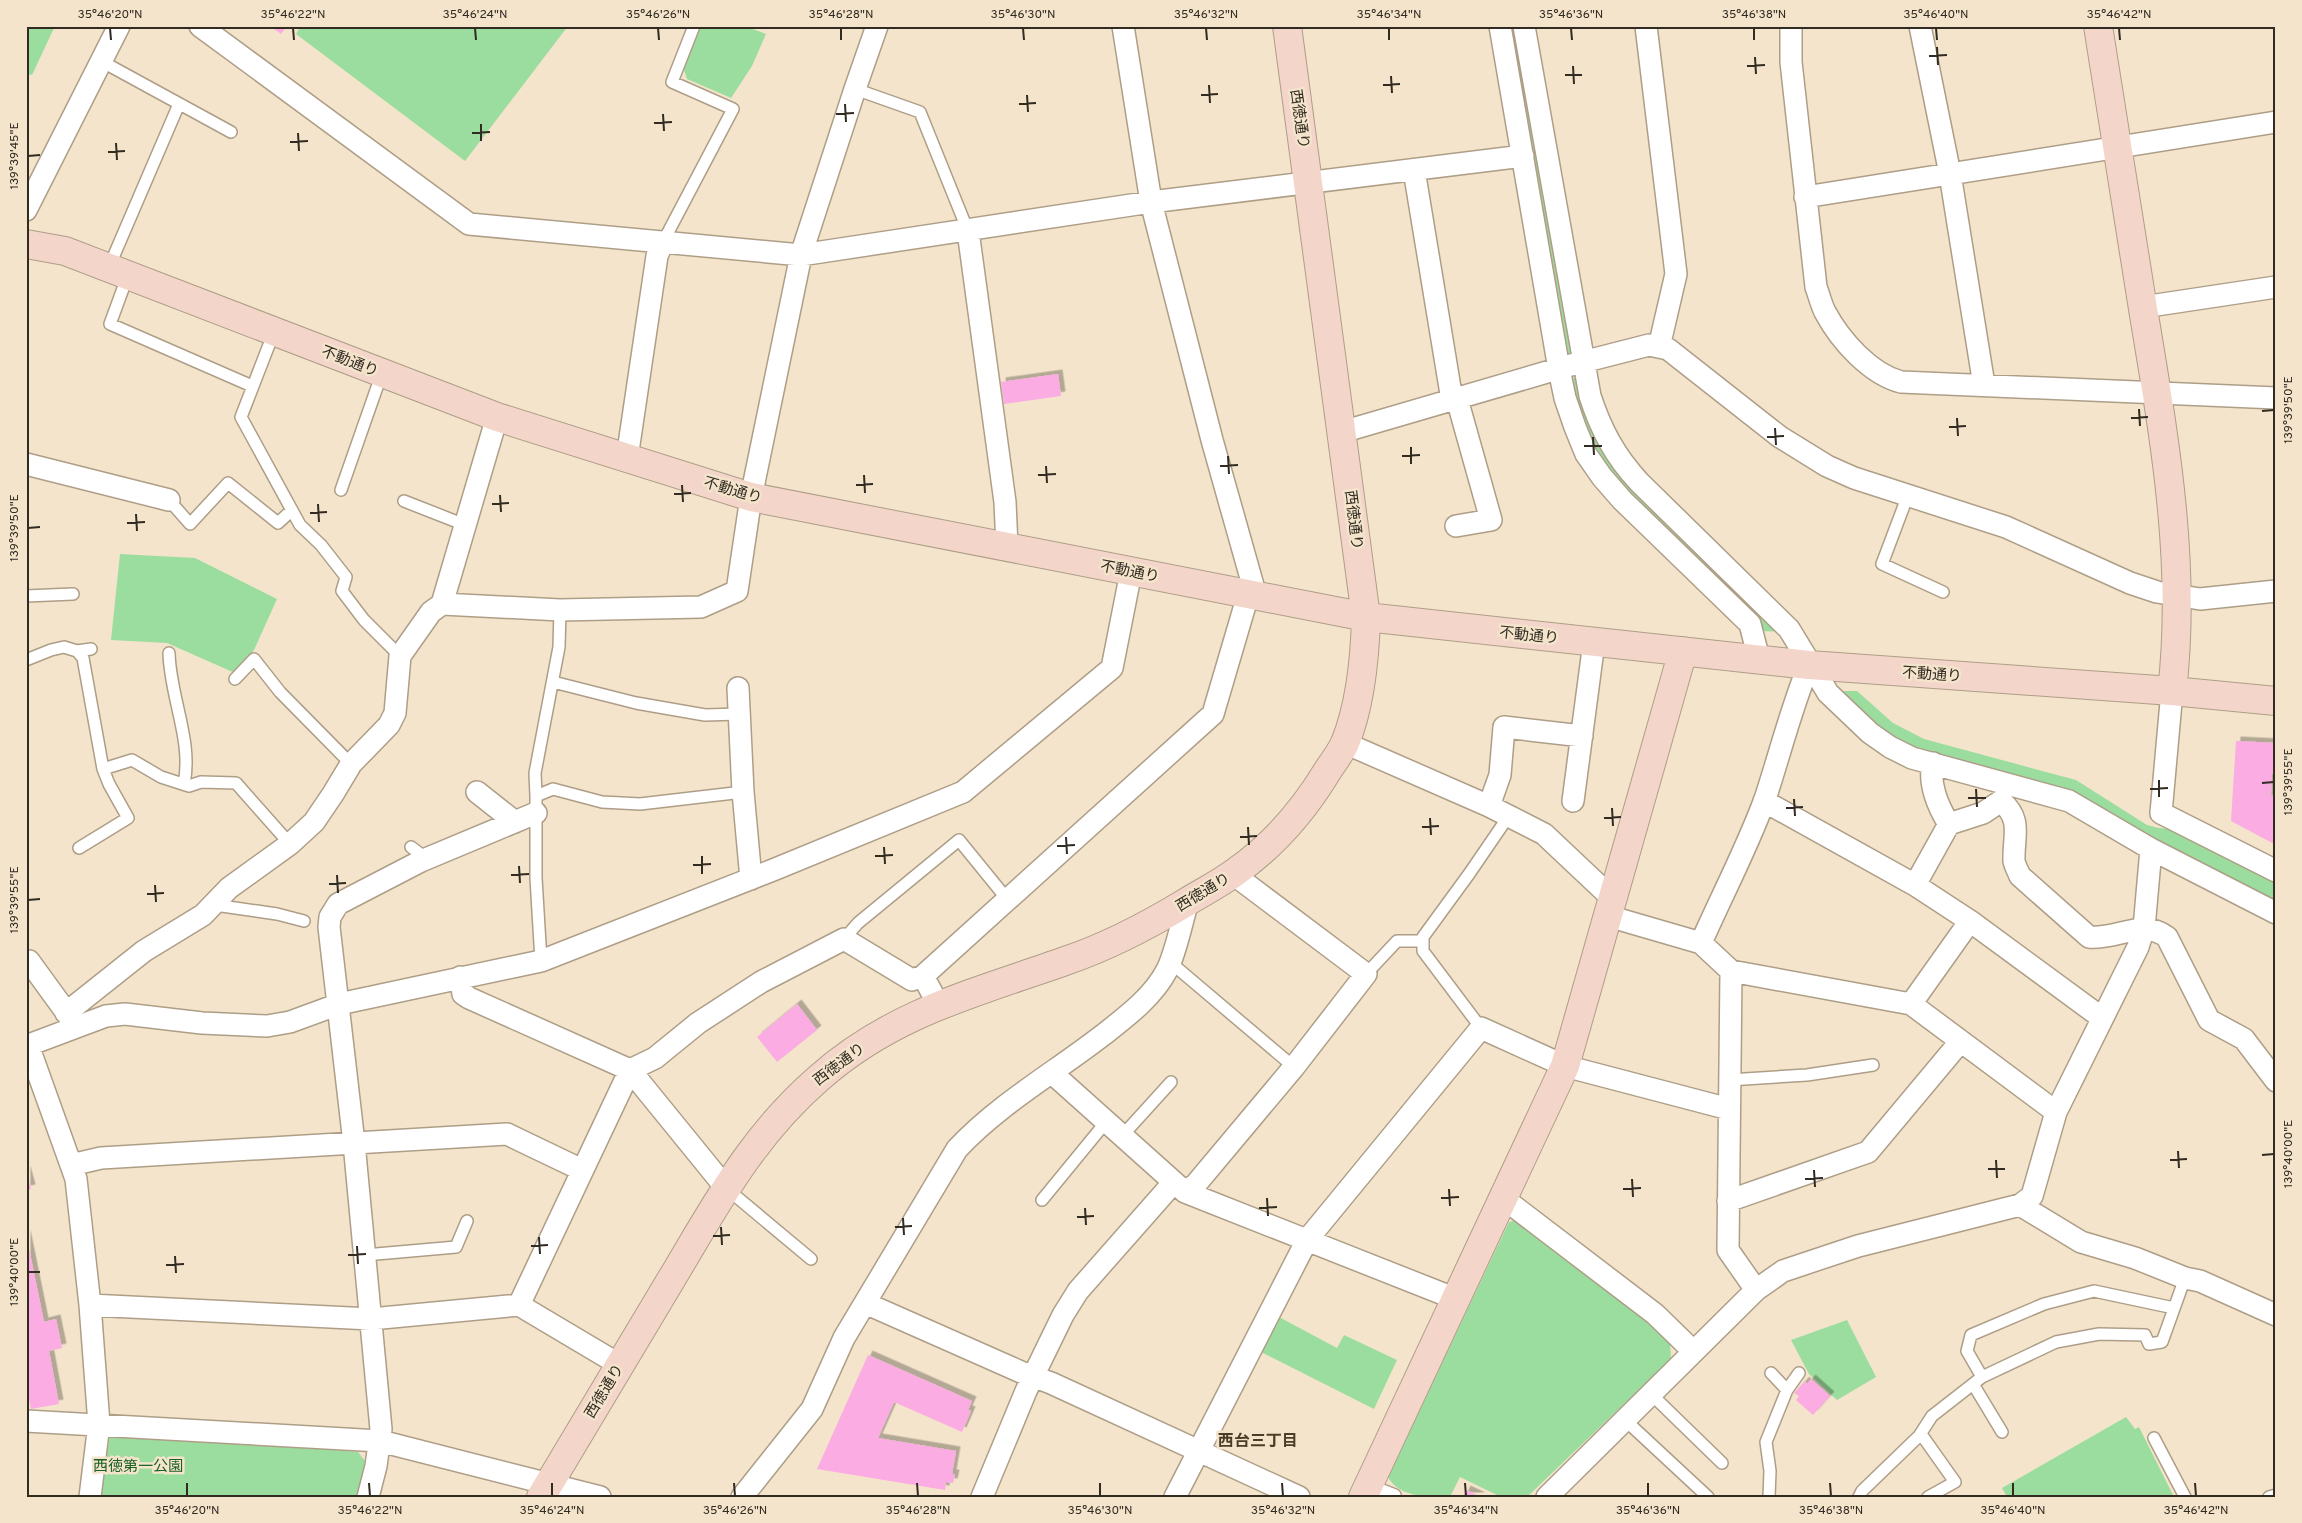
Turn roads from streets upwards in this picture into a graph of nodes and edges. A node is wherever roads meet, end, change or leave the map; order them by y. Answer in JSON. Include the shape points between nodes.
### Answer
{"nodes":[{"id":1,"x":119,"y":26,"type":"edge"},
{"id":2,"x":200,"y":26,"type":"edge"},
{"id":3,"x":877,"y":26,"type":"edge"},
{"id":4,"x":1123,"y":26,"type":"edge"},
{"id":5,"x":1287,"y":26,"type":"edge"},
{"id":6,"x":1500,"y":26,"type":"edge"},
{"id":7,"x":1524,"y":26,"type":"edge"},
{"id":8,"x":1646,"y":26,"type":"edge"},
{"id":9,"x":1792,"y":26,"type":"edge"},
{"id":10,"x":1920,"y":26,"type":"edge"},
{"id":11,"x":2098,"y":26,"type":"edge"},
{"id":12,"x":2276,"y":122,"type":"edge"},
{"id":13,"x":2117,"y":147,"type":"junction"},
{"id":14,"x":1523,"y":156,"type":"junction"},
{"id":15,"x":1414,"y":170,"type":"junction"},
{"id":16,"x":1950,"y":174,"type":"junction"},
{"id":17,"x":1309,"y":183,"type":"junction"},
{"id":18,"x":1805,"y":197,"type":"junction"},
{"id":19,"x":1151,"y":202,"type":"junction"},
{"id":20,"x":26,"y":210,"type":"edge"},
{"id":21,"x":968,"y":231,"type":"junction"},
{"id":22,"x":663,"y":242,"type":"junction"},
{"id":23,"x":26,"y":244,"type":"edge"},
{"id":24,"x":801,"y":255,"type":"junction"},
{"id":25,"x":2276,"y":287,"type":"edge"},
{"id":26,"x":2143,"y":307,"type":"junction"},
{"id":27,"x":1659,"y":347,"type":"junction"},
{"id":28,"x":1583,"y":362,"type":"junction"},
{"id":29,"x":1559,"y":369,"type":"junction"},
{"id":30,"x":1984,"y":385,"type":"junction"},
{"id":31,"x":2157,"y":394,"type":"junction"},
{"id":32,"x":2276,"y":398,"type":"edge"},
{"id":33,"x":1455,"y":400,"type":"junction"},
{"id":34,"x":497,"y":417,"type":"junction"},
{"id":35,"x":1342,"y":432,"type":"junction"},
{"id":36,"x":627,"y":458,"type":"junction"},
{"id":37,"x":26,"y":464,"type":"edge"},
{"id":38,"x":751,"y":497,"type":"junction"},
{"id":39,"x":170,"y":500,"type":"road end"},
{"id":40,"x":1456,"y":526,"type":"dead end"},
{"id":41,"x":1007,"y":547,"type":"junction"},
{"id":42,"x":1131,"y":572,"type":"junction"},
{"id":43,"x":2276,"y":592,"type":"edge"},
{"id":44,"x":1252,"y":595,"type":"junction"},
{"id":45,"x":2177,"y":596,"type":"junction"},
{"id":46,"x":442,"y":604,"type":"junction"},
{"id":47,"x":1366,"y":617,"type":"junction"},
{"id":48,"x":1594,"y":642,"type":"junction"},
{"id":49,"x":1683,"y":651,"type":"junction"},
{"id":50,"x":1759,"y":659,"type":"junction"},
{"id":51,"x":1809,"y":665,"type":"junction"},
{"id":52,"x":738,"y":688,"type":"dead end"},
{"id":53,"x":2172,"y":691,"type":"junction"},
{"id":54,"x":2276,"y":701,"type":"edge"},
{"id":55,"x":1582,"y":736,"type":"junction"},
{"id":56,"x":1345,"y":743,"type":"junction"},
{"id":57,"x":1933,"y":763,"type":"junction"},
{"id":58,"x":477,"y":792,"type":"dead end"},
{"id":59,"x":2004,"y":792,"type":"junction"},
{"id":60,"x":1573,"y":801,"type":"dead end"},
{"id":61,"x":1764,"y":801,"type":"junction"},
{"id":62,"x":536,"y":804,"type":"road end"},
{"id":63,"x":1489,"y":806,"type":"junction"},
{"id":64,"x":515,"y":822,"type":"junction"},
{"id":65,"x":1949,"y":824,"type":"junction"},
{"id":66,"x":2151,"y":850,"type":"junction"},
{"id":67,"x":2276,"y":871,"type":"edge"},
{"id":68,"x":1233,"y":874,"type":"junction"},
{"id":69,"x":751,"y":879,"type":"junction"},
{"id":70,"x":1915,"y":885,"type":"junction"},
{"id":71,"x":1188,"y":901,"type":"junction"},
{"id":72,"x":1610,"y":908,"type":"junction"},
{"id":73,"x":2276,"y":913,"type":"edge"},
{"id":74,"x":1970,"y":921,"type":"junction"},
{"id":75,"x":2144,"y":928,"type":"junction"},
{"id":76,"x":1701,"y":943,"type":"junction"},
{"id":77,"x":26,"y":961,"type":"edge"},
{"id":78,"x":1731,"y":971,"type":"junction"},
{"id":79,"x":923,"y":976,"type":"junction"},
{"id":80,"x":460,"y":977,"type":"junction"},
{"id":81,"x":339,"y":1004,"type":"junction"},
{"id":82,"x":938,"y":1004,"type":"junction"},
{"id":83,"x":1912,"y":1004,"type":"junction"},
{"id":84,"x":2102,"y":1018,"type":"junction"},
{"id":85,"x":71,"y":1020,"type":"junction"},
{"id":86,"x":1960,"y":1042,"type":"junction"},
{"id":87,"x":27,"y":1046,"type":"edge"},
{"id":88,"x":1565,"y":1066,"type":"junction"},
{"id":89,"x":630,"y":1070,"type":"junction"},
{"id":90,"x":1052,"y":1074,"type":"junction"},
{"id":91,"x":2274,"y":1076,"type":"edge"},
{"id":92,"x":1729,"y":1109,"type":"junction"},
{"id":93,"x":2056,"y":1112,"type":"junction"},
{"id":94,"x":354,"y":1143,"type":"junction"},
{"id":95,"x":71,"y":1165,"type":"junction"},
{"id":96,"x":582,"y":1170,"type":"junction"},
{"id":97,"x":1180,"y":1187,"type":"junction"},
{"id":98,"x":726,"y":1188,"type":"junction"},
{"id":99,"x":1503,"y":1198,"type":"junction"},
{"id":100,"x":1728,"y":1201,"type":"junction"},
{"id":101,"x":2020,"y":1205,"type":"junction"},
{"id":102,"x":1307,"y":1240,"type":"junction"},
{"id":103,"x":1756,"y":1290,"type":"junction"},
{"id":104,"x":861,"y":1299,"type":"junction"},
{"id":105,"x":1456,"y":1299,"type":"junction"},
{"id":106,"x":90,"y":1305,"type":"junction"},
{"id":107,"x":519,"y":1305,"type":"junction"},
{"id":108,"x":2276,"y":1315,"type":"edge"},
{"id":109,"x":371,"y":1319,"type":"junction"},
{"id":110,"x":1693,"y":1351,"type":"junction"},
{"id":111,"x":620,"y":1365,"type":"junction"},
{"id":112,"x":1034,"y":1377,"type":"junction"},
{"id":113,"x":26,"y":1421,"type":"edge"},
{"id":114,"x":99,"y":1424,"type":"junction"},
{"id":115,"x":380,"y":1441,"type":"junction"},
{"id":116,"x":1198,"y":1451,"type":"junction"},
{"id":117,"x":545,"y":1490,"type":"edge"},
{"id":118,"x":1366,"y":1491,"type":"edge"},
{"id":119,"x":90,"y":1497,"type":"edge"},
{"id":120,"x":368,"y":1497,"type":"edge"},
{"id":121,"x":600,"y":1497,"type":"edge"},
{"id":122,"x":742,"y":1497,"type":"edge"},
{"id":123,"x":982,"y":1497,"type":"edge"},
{"id":124,"x":1175,"y":1497,"type":"edge"},
{"id":125,"x":1299,"y":1497,"type":"edge"},
{"id":126,"x":1547,"y":1497,"type":"edge"}],
"edges":[{"from":1,"to":20,"type":"street"},
{"from":2,"to":22,"type":"street","via":[[469,224]]},
{"from":3,"to":24,"type":"street"},
{"from":4,"to":19,"type":"street"},
{"from":5,"to":17,"type":"street","name":"西徳通り"},
{"from":6,"to":14,"type":"street"},
{"from":7,"to":28,"type":"street"},
{"from":8,"to":27,"type":"street","via":[[1676,274]]},
{"from":9,"to":18,"type":"street","via":[[1791,62]]},
{"from":10,"to":16,"type":"street"},
{"from":11,"to":13,"type":"street"},
{"from":12,"to":13,"type":"street"},
{"from":13,"to":16,"type":"street"},
{"from":13,"to":26,"type":"street"},
{"from":14,"to":15,"type":"street"},
{"from":14,"to":29,"type":"street"},
{"from":15,"to":17,"type":"street"},
{"from":15,"to":33,"type":"street"},
{"from":16,"to":18,"type":"street"},
{"from":16,"to":30,"type":"street"},
{"from":17,"to":19,"type":"street"},
{"from":17,"to":35,"type":"street","name":"西徳通り"},
{"from":18,"to":30,"type":"street","via":[[1816,286],[1825,312],[1873,371],[1901,382]]},
{"from":19,"to":21,"type":"street"},
{"from":19,"to":44,"type":"street"},
{"from":21,"to":24,"type":"street"},
{"from":21,"to":41,"type":"street","via":[[1006,502]]},
{"from":22,"to":24,"type":"street"},
{"from":22,"to":36,"type":"street","via":[[657,256]]},
{"from":23,"to":34,"type":"street","name":"不動通り","via":[[65,251]]},
{"from":24,"to":38,"type":"street"},
{"from":25,"to":26,"type":"street"},
{"from":26,"to":31,"type":"street"},
{"from":27,"to":28,"type":"street","via":[[1649,345]]},
{"from":27,"to":45,"type":"street","via":[[1668,349],[1780,437],[1827,466],[1854,478],[2006,526],[2130,583]]},
{"from":28,"to":29,"type":"street"},
{"from":28,"to":51,"type":"street","via":[[1598,421],[1623,464],[1789,629]]},
{"from":29,"to":33,"type":"street"},
{"from":29,"to":50,"type":"street","via":[[1574,428],[1586,454],[1622,500],[1750,624]]},
{"from":30,"to":31,"type":"street"},
{"from":31,"to":32,"type":"street"},
{"from":31,"to":45,"type":"street","via":[[2172,495]]},
{"from":33,"to":35,"type":"street"},
{"from":33,"to":40,"type":"street","via":[[1491,520]]},
{"from":34,"to":36,"type":"street","name":"不動通り"},
{"from":34,"to":46,"type":"street"},
{"from":35,"to":47,"type":"street","name":"西徳通り"},
{"from":36,"to":38,"type":"street","name":"不動通り"},
{"from":37,"to":39,"type":"street"},
{"from":38,"to":41,"type":"street","name":"不動通り"},
{"from":38,"to":46,"type":"street","via":[[737,591],[724,600],[701,607],[560,610]]},
{"from":41,"to":42,"type":"street","name":"不動通り"},
{"from":42,"to":44,"type":"street","name":"不動通り"},
{"from":42,"to":69,"type":"street","via":[[1112,668],[981,778],[963,792]]},
{"from":43,"to":45,"type":"street","via":[[2214,598]]},
{"from":44,"to":47,"type":"street","name":"不動通り"},
{"from":44,"to":79,"type":"street","via":[[1213,714]]},
{"from":45,"to":53,"type":"street"},
{"from":46,"to":85,"type":"street","via":[[431,612],[400,656],[395,713],[389,725],[350,764],[314,822],[290,844],[229,888],[203,915],[144,951]]},
{"from":47,"to":48,"type":"street","name":"不動通り"},
{"from":47,"to":56,"type":"street","name":"西徳通り","via":[[1361,680]]},
{"from":48,"to":49,"type":"street","name":"不動通り"},
{"from":48,"to":55,"type":"street"},
{"from":49,"to":50,"type":"street","name":"不動通り"},
{"from":49,"to":72,"type":"street"},
{"from":50,"to":51,"type":"street","name":"不動通り"},
{"from":51,"to":53,"type":"street","name":"不動通り"},
{"from":51,"to":57,"type":"street","via":[[1828,693],[1870,733],[1912,758]]},
{"from":51,"to":61,"type":"street"},
{"from":52,"to":69,"type":"street"},
{"from":53,"to":54,"type":"street","name":"不動通り"},
{"from":53,"to":67,"type":"street","via":[[2155,816]]},
{"from":55,"to":60,"type":"street"},
{"from":55,"to":63,"type":"street","via":[[1504,728],[1500,775]]},
{"from":56,"to":63,"type":"street"},
{"from":56,"to":68,"type":"street","name":"西徳通り","via":[[1297,816],[1267,847]]},
{"from":57,"to":59,"type":"street"},
{"from":57,"to":65,"type":"street","via":[[1931,771],[1939,808]]},
{"from":58,"to":64,"type":"street"},
{"from":59,"to":65,"type":"street","via":[[1983,813]]},
{"from":59,"to":66,"type":"street","via":[[2069,801]]},
{"from":59,"to":75,"type":"street","via":[[2013,815],[2016,831],[2014,862],[2020,876],[2089,937],[2103,939]]},
{"from":61,"to":70,"type":"street"},
{"from":61,"to":76,"type":"street"},
{"from":62,"to":64,"type":"street"},
{"from":63,"to":72,"type":"street","via":[[1544,834]]},
{"from":64,"to":81,"type":"street","via":[[419,853],[338,904],[323,926]]},
{"from":65,"to":70,"type":"street"},
{"from":66,"to":73,"type":"street"},
{"from":66,"to":75,"type":"street"},
{"from":68,"to":71,"type":"street","name":"西徳通り"},
{"from":68,"to":97,"type":"street","via":[[1366,974],[1294,1067],[1196,1184]]},
{"from":69,"to":80,"type":"street","via":[[541,961]]},
{"from":70,"to":74,"type":"street"},
{"from":71,"to":82,"type":"street","name":"西徳通り","via":[[1098,949]]},
{"from":71,"to":90,"type":"street","via":[[1167,970],[1149,995],[1126,1017]]},
{"from":72,"to":76,"type":"street"},
{"from":72,"to":88,"type":"street"},
{"from":74,"to":83,"type":"street"},
{"from":74,"to":84,"type":"street"},
{"from":75,"to":84,"type":"street","via":[[2138,947]]},
{"from":75,"to":91,"type":"street","via":[[2167,937],[2210,1020],[2244,1038]]},
{"from":76,"to":78,"type":"street"},
{"from":77,"to":85,"type":"street"},
{"from":78,"to":83,"type":"street"},
{"from":78,"to":92,"type":"street"},
{"from":79,"to":82,"type":"street"},
{"from":79,"to":89,"type":"street","via":[[912,980],[844,939],[761,982],[698,1023],[655,1058]]},
{"from":80,"to":81,"type":"street"},
{"from":80,"to":89,"type":"street","via":[[463,994],[469,998]]},
{"from":81,"to":85,"type":"street","via":[[290,1022],[267,1026],[125,1014]]},
{"from":81,"to":94,"type":"street"},
{"from":82,"to":98,"type":"street","name":"西徳通り","via":[[879,1035],[821,1076],[769,1127]]},
{"from":83,"to":86,"type":"street"},
{"from":84,"to":93,"type":"street"},
{"from":85,"to":87,"type":"street"},
{"from":86,"to":93,"type":"street"},
{"from":86,"to":100,"type":"street","via":[[1868,1152]]},
{"from":87,"to":95,"type":"street"},
{"from":88,"to":92,"type":"street"},
{"from":88,"to":99,"type":"street"},
{"from":88,"to":102,"type":"street","via":[[1481,1028]]},
{"from":89,"to":96,"type":"street"},
{"from":89,"to":98,"type":"street"},
{"from":90,"to":97,"type":"street"},
{"from":90,"to":104,"type":"street","via":[[979,1125],[956,1149]]},
{"from":92,"to":100,"type":"street"},
{"from":93,"to":101,"type":"street","via":[[2032,1196]]},
{"from":94,"to":95,"type":"street","via":[[101,1158]]},
{"from":94,"to":96,"type":"street","via":[[507,1134]]},
{"from":94,"to":109,"type":"street"},
{"from":95,"to":106,"type":"street","via":[[76,1179]]},
{"from":96,"to":107,"type":"street"},
{"from":97,"to":102,"type":"street"},
{"from":97,"to":112,"type":"street","via":[[1075,1295],[1062,1315]]},
{"from":98,"to":111,"type":"street","name":"西徳通り"},
{"from":99,"to":105,"type":"street"},
{"from":99,"to":110,"type":"street","via":[[1655,1314]]},
{"from":100,"to":103,"type":"street","via":[[1728,1250]]},
{"from":101,"to":103,"type":"street","via":[[1858,1246],[1783,1271]]},
{"from":101,"to":108,"type":"street","via":[[2081,1242],[2200,1281]]},
{"from":102,"to":105,"type":"street"},
{"from":102,"to":116,"type":"street"},
{"from":103,"to":110,"type":"street","via":[[1725,1331]]},
{"from":104,"to":112,"type":"street"},
{"from":104,"to":122,"type":"street","via":[[812,1408]]},
{"from":105,"to":118,"type":"street"},
{"from":106,"to":109,"type":"street"},
{"from":106,"to":114,"type":"street"},
{"from":107,"to":109,"type":"street"},
{"from":107,"to":111,"type":"street"},
{"from":109,"to":115,"type":"street"},
{"from":110,"to":126,"type":"street"},
{"from":111,"to":117,"type":"street","name":"西徳通り"},
{"from":112,"to":116,"type":"street"},
{"from":112,"to":123,"type":"street"},
{"from":113,"to":114,"type":"street"},
{"from":114,"to":115,"type":"street"},
{"from":114,"to":119,"type":"street"},
{"from":115,"to":117,"type":"street"},
{"from":115,"to":120,"type":"street"},
{"from":116,"to":124,"type":"street"},
{"from":116,"to":125,"type":"street"},
{"from":117,"to":121,"type":"street"}]}
